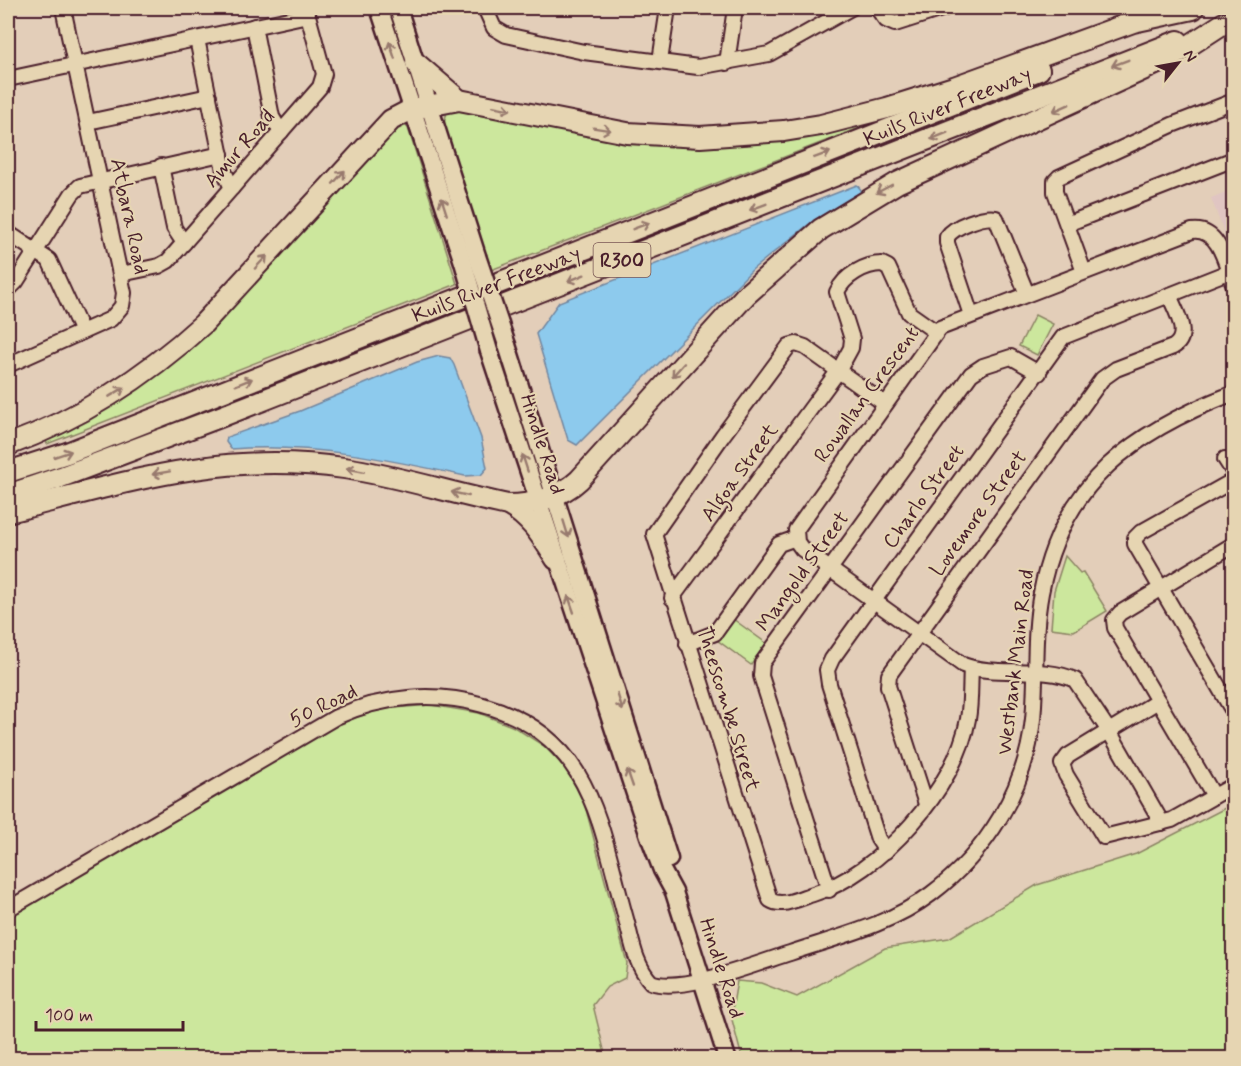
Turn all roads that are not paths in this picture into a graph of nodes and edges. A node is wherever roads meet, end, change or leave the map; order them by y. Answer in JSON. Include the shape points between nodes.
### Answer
{"nodes":[{"id":1,"x":64,"y":8,"type":"edge"},
{"id":2,"x":379,"y":8,"type":"edge"},
{"id":3,"x":398,"y":8,"type":"edge"},
{"id":4,"x":485,"y":8,"type":"edge"},
{"id":5,"x":668,"y":8,"type":"edge"},
{"id":6,"x":735,"y":8,"type":"edge"},
{"id":7,"x":851,"y":8,"type":"edge"},
{"id":8,"x":877,"y":8,"type":"edge"},
{"id":9,"x":945,"y":8,"type":"edge"},
{"id":10,"x":1195,"y":8,"type":"edge"},
{"id":11,"x":307,"y":11,"type":"edge"},
{"id":12,"x":1229,"y":21,"type":"edge"},
{"id":13,"x":254,"y":26,"type":"junction"},
{"id":14,"x":197,"y":39,"type":"junction"},
{"id":15,"x":660,"y":61,"type":"junction"},
{"id":16,"x":416,"y":63,"type":"junction"},
{"id":17,"x":727,"y":63,"type":"junction"},
{"id":18,"x":75,"y":65,"type":"junction"},
{"id":19,"x":8,"y":79,"type":"edge"},
{"id":20,"x":209,"y":96,"type":"junction"},
{"id":21,"x":459,"y":100,"type":"junction"},
{"id":22,"x":1233,"y":101,"type":"edge"},
{"id":23,"x":421,"y":107,"type":"junction"},
{"id":24,"x":88,"y":122,"type":"junction"},
{"id":25,"x":281,"y":132,"type":"junction"},
{"id":26,"x":221,"y":154,"type":"junction"},
{"id":27,"x":1233,"y":159,"type":"edge"},
{"id":28,"x":160,"y":166,"type":"junction"},
{"id":29,"x":100,"y":180,"type":"junction"},
{"id":30,"x":232,"y":188,"type":"junction"},
{"id":31,"x":1066,"y":224,"type":"junction"},
{"id":32,"x":8,"y":232,"type":"edge"},
{"id":33,"x":184,"y":243,"type":"junction"},
{"id":34,"x":36,"y":251,"type":"junction"},
{"id":35,"x":470,"y":259,"type":"junction"},
{"id":36,"x":1084,"y":272,"type":"junction"},
{"id":37,"x":1228,"y":272,"type":"junction"},
{"id":38,"x":121,"y":274,"type":"junction"},
{"id":39,"x":1233,"y":286,"type":"edge"},
{"id":40,"x":8,"y":290,"type":"edge"},
{"id":41,"x":1027,"y":294,"type":"junction"},
{"id":42,"x":1169,"y":295,"type":"junction"},
{"id":43,"x":971,"y":315,"type":"junction"},
{"id":44,"x":82,"y":332,"type":"junction"},
{"id":45,"x":936,"y":333,"type":"junction"},
{"id":46,"x":8,"y":365,"type":"edge"},
{"id":47,"x":839,"y":370,"type":"junction"},
{"id":48,"x":1039,"y":372,"type":"junction"},
{"id":49,"x":1233,"y":393,"type":"edge"},
{"id":50,"x":885,"y":404,"type":"junction"},
{"id":51,"x":8,"y":445,"type":"edge"},
{"id":52,"x":1225,"y":459,"type":"dead end"},
{"id":53,"x":8,"y":472,"type":"edge"},
{"id":54,"x":1233,"y":472,"type":"edge"},
{"id":55,"x":1233,"y":480,"type":"edge"},
{"id":56,"x":8,"y":495,"type":"edge"},
{"id":57,"x":546,"y":498,"type":"junction"},
{"id":58,"x":508,"y":504,"type":"junction"},
{"id":59,"x":8,"y":512,"type":"edge"},
{"id":60,"x":796,"y":538,"type":"junction"},
{"id":61,"x":1233,"y":544,"type":"edge"},
{"id":62,"x":556,"y":559,"type":"junction"},
{"id":63,"x":830,"y":569,"type":"junction"},
{"id":64,"x":1159,"y":589,"type":"junction"},
{"id":65,"x":672,"y":598,"type":"junction"},
{"id":66,"x":874,"y":601,"type":"junction"},
{"id":67,"x":919,"y":633,"type":"junction"},
{"id":68,"x":687,"y":644,"type":"junction"},
{"id":69,"x":971,"y":668,"type":"junction"},
{"id":70,"x":1035,"y":673,"type":"junction"},
{"id":71,"x":1158,"y":701,"type":"junction"},
{"id":72,"x":1233,"y":713,"type":"edge"},
{"id":73,"x":1109,"y":731,"type":"junction"},
{"id":74,"x":1233,"y":784,"type":"edge"},
{"id":75,"x":1214,"y":796,"type":"junction"},
{"id":76,"x":926,"y":804,"type":"junction"},
{"id":77,"x":1162,"y":823,"type":"junction"},
{"id":78,"x":1104,"y":837,"type":"junction"},
{"id":79,"x":1089,"y":841,"type":"dead end"},
{"id":80,"x":886,"y":851,"type":"junction"},
{"id":81,"x":829,"y":890,"type":"junction"},
{"id":82,"x":674,"y":892,"type":"junction"},
{"id":83,"x":8,"y":909,"type":"edge"},
{"id":84,"x":703,"y":979,"type":"junction"},
{"id":85,"x":727,"y":1059,"type":"edge"}],
"edges":[{"from":1,"to":18,"type":"street","name":"Atbara Road"},
{"from":23,"to":2,"type":"main road","name":"Hindle Road","one_way":true},
{"from":3,"to":16,"type":"main road","name":"Hindle Road"},
{"from":4,"to":15,"type":"street","via":[[494,28],[506,35],[584,52]]},
{"from":5,"to":15,"type":"street"},
{"from":6,"to":17,"type":"street"},
{"from":7,"to":17,"type":"street","via":[[775,52]]},
{"from":8,"to":9,"type":"street","via":[[895,24]]},
{"from":21,"to":10,"type":"highway","one_way":true,"via":[[627,133],[760,135],[887,108],[1133,21]]},
{"from":53,"to":10,"type":"highway","name":"Kuils River Freeway","number":"R300","one_way":true,"via":[[67,453]]},
{"from":11,"to":13,"type":"street"},
{"from":11,"to":25,"type":"street","name":"Amur Road","via":[[323,81]]},
{"from":12,"to":56,"type":"highway","name":"Kuils River Freeway","number":"R300","one_way":true,"via":[[210,421]]},
{"from":12,"to":57,"type":"highway","one_way":true,"via":[[1173,56],[897,183],[821,229],[746,295],[579,480]]},
{"from":13,"to":14,"type":"street"},
{"from":13,"to":25,"type":"street","via":[[272,117]]},
{"from":14,"to":18,"type":"street"},
{"from":14,"to":20,"type":"street"},
{"from":15,"to":17,"type":"street","via":[[698,67]]},
{"from":16,"to":21,"type":"highway"},
{"from":16,"to":23,"type":"main road","name":"Hindle Road"},
{"from":18,"to":19,"type":"street"},
{"from":18,"to":24,"type":"street","name":"Atbara Road"},
{"from":20,"to":24,"type":"street"},
{"from":20,"to":26,"type":"street"},
{"from":21,"to":23,"type":"highway"},
{"from":22,"to":31,"type":"street","via":[[1059,177],[1055,192]]},
{"from":23,"to":35,"type":"main road","name":"Hindle Road"},
{"from":51,"to":23,"type":"highway","one_way":true,"via":[[95,405],[175,350],[229,297],[391,120]]},
{"from":24,"to":29,"type":"street","name":"Atbara Road"},
{"from":25,"to":30,"type":"street","name":"Amur Road"},
{"from":26,"to":28,"type":"street"},
{"from":26,"to":30,"type":"street"},
{"from":27,"to":31,"type":"street"},
{"from":28,"to":29,"type":"street"},
{"from":28,"to":33,"type":"street","via":[[174,228]]},
{"from":29,"to":34,"type":"street","via":[[76,189]]},
{"from":29,"to":38,"type":"street","name":"Atbara Road"},
{"from":30,"to":33,"type":"street","name":"Amur Road"},
{"from":31,"to":36,"type":"street"},
{"from":32,"to":34,"type":"street"},
{"from":33,"to":38,"type":"street","name":"Amur Road","via":[[162,265]]},
{"from":34,"to":40,"type":"street"},
{"from":34,"to":44,"type":"street","via":[[52,264]]},
{"from":35,"to":57,"type":"main road","name":"Hindle Road","bridge":true,"via":[[507,345]]},
{"from":57,"to":35,"type":"main road","name":"Hindle Road","one_way":true,"bridge":true,"via":[[489,351]]},
{"from":36,"to":37,"type":"street","name":"Rowallan Crescent","via":[[1196,230],[1215,240]]},
{"from":36,"to":41,"type":"street","name":"Rowallan Crescent"},
{"from":37,"to":39,"type":"street","name":"Rowallan Crescent"},
{"from":37,"to":42,"type":"street","name":"Charlo Street"},
{"from":38,"to":44,"type":"street","name":"Atbara Road","via":[[124,297],[119,311],[111,319]]},
{"from":41,"to":43,"type":"street","name":"Rowallan Crescent"},
{"from":41,"to":43,"type":"street","via":[[996,218],[955,229],[947,243]]},
{"from":42,"to":48,"type":"street","name":"Charlo Street","via":[[1069,333]]},
{"from":42,"to":67,"type":"street","name":"Lovemore Street","via":[[1183,331],[1180,342],[1116,369],[1102,379]]},
{"from":43,"to":45,"type":"street","name":"Rowallan Crescent"},
{"from":44,"to":46,"type":"street","name":"Atbara Road"},
{"from":45,"to":47,"type":"street","name":"Algoa Street","via":[[909,313],[888,267],[878,263],[860,269],[837,292],[852,339]]},
{"from":45,"to":50,"type":"street","name":"Rowallan Crescent"},
{"from":47,"to":50,"type":"street","name":"Theescombe Street"},
{"from":47,"to":65,"type":"street","name":"Algoa Street"},
{"from":47,"to":65,"type":"street","name":"Theescombe Street","via":[[805,347],[792,345],[785,350],[655,531],[654,541]]},
{"from":48,"to":63,"type":"street","name":"Mangold Street","via":[[1011,357],[971,374]]},
{"from":48,"to":66,"type":"street","name":"Charlo Street"},
{"from":49,"to":70,"type":"street","name":"Westbank Main Road","via":[[1184,412],[1139,438],[1112,461],[1078,502],[1060,534],[1044,580]]},
{"from":50,"to":60,"type":"street","name":"Rowallan Crescent","via":[[797,526]]},
{"from":52,"to":54,"type":"street"},
{"from":55,"to":64,"type":"street","via":[[1137,535],[1136,548]]},
{"from":57,"to":58,"type":"highway"},
{"from":57,"to":62,"type":"main road","name":"Hindle Road"},
{"from":57,"to":82,"type":"main road","name":"Hindle Road","one_way":true,"via":[[662,834]]},
{"from":58,"to":59,"type":"highway","one_way":true,"via":[[344,468],[247,462],[153,474]]},
{"from":58,"to":62,"type":"highway","via":[[535,526]]},
{"from":60,"to":63,"type":"street","via":[[802,549]]},
{"from":60,"to":68,"type":"street","via":[[779,544],[714,634]]},
{"from":61,"to":64,"type":"street"},
{"from":82,"to":62,"type":"main road","name":"Hindle Road","one_way":true,"via":[[662,870]]},
{"from":63,"to":66,"type":"street"},
{"from":63,"to":81,"type":"street","name":"Mangold Street","via":[[760,671]]},
{"from":64,"to":71,"type":"street","via":[[1120,613],[1114,624]]},
{"from":64,"to":72,"type":"street"},
{"from":65,"to":68,"type":"street","name":"Theescombe Street"},
{"from":66,"to":67,"type":"street"},
{"from":66,"to":80,"type":"street","name":"Charlo Street","via":[[832,659],[827,675],[878,839]]},
{"from":67,"to":69,"type":"street"},
{"from":67,"to":76,"type":"street","name":"Lovemore Street","via":[[888,681]]},
{"from":68,"to":81,"type":"street","name":"Theescombe Street","via":[[767,897],[779,904]]},
{"from":69,"to":70,"type":"street"},
{"from":69,"to":76,"type":"street","name":"Theescombe Street","via":[[966,728],[946,781]]},
{"from":70,"to":73,"type":"street","via":[[1075,680]]},
{"from":70,"to":84,"type":"street","name":"Westbank Main Road","via":[[1029,744],[1016,788],[992,831],[964,866],[929,895],[880,922]]},
{"from":71,"to":73,"type":"street"},
{"from":71,"to":75,"type":"street"},
{"from":73,"to":77,"type":"street"},
{"from":73,"to":78,"type":"street","via":[[1068,756],[1062,764]]},
{"from":74,"to":75,"type":"street"},
{"from":75,"to":77,"type":"street"},
{"from":76,"to":80,"type":"street","name":"Theescombe Street"},
{"from":77,"to":78,"type":"street"},
{"from":78,"to":79,"type":"street"},
{"from":80,"to":81,"type":"street","name":"Theescombe Street","via":[[868,867]]},
{"from":82,"to":84,"type":"main road","name":"Hindle Road"},
{"from":83,"to":84,"type":"street","name":"50 Road","via":[[336,717],[388,700],[446,698],[495,708],[539,730],[558,745],[574,765],[592,801],[636,958],[645,975],[651,982],[670,986]]},
{"from":84,"to":85,"type":"main road","name":"Hindle Road"}]}
